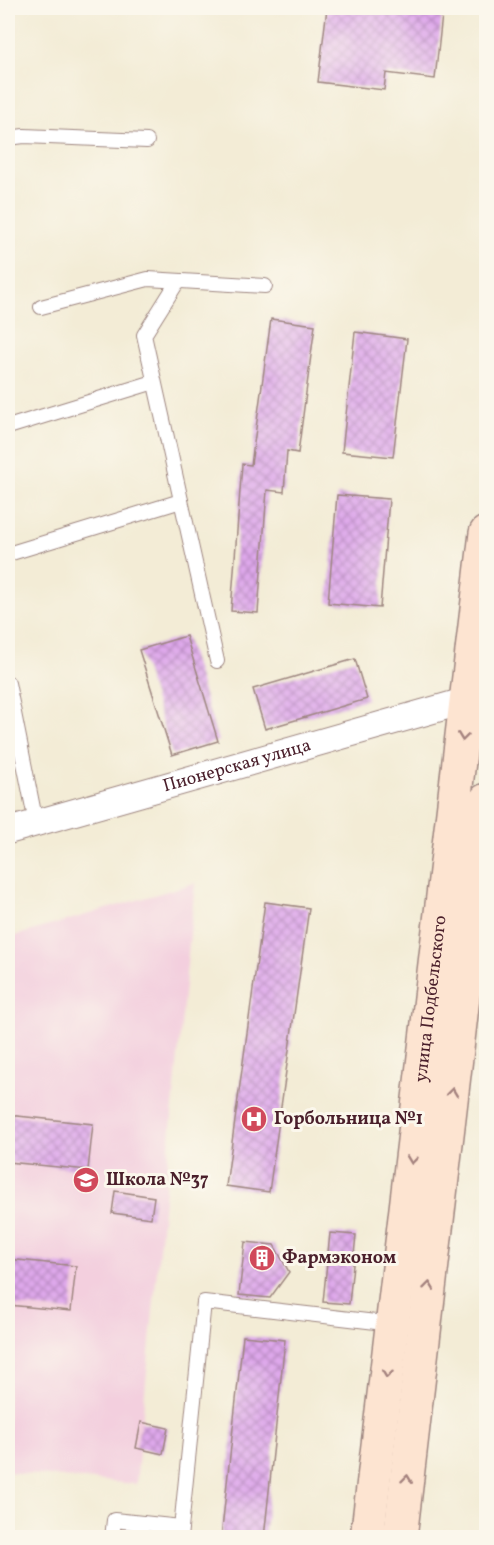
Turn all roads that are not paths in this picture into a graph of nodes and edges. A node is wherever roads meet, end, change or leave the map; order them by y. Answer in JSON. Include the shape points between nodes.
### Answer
{"nodes":[{"id":1,"x":8,"y":138,"type":"edge"},
{"id":2,"x":147,"y":141,"type":"dead end"},
{"id":3,"x":178,"y":281,"type":"junction"},
{"id":4,"x":265,"y":286,"type":"dead end"},
{"id":5,"x":41,"y":307,"type":"dead end"},
{"id":6,"x":154,"y":382,"type":"junction"},
{"id":7,"x":8,"y":427,"type":"edge"},
{"id":8,"x":181,"y":501,"type":"junction"},
{"id":9,"x":486,"y":533,"type":"edge"},
{"id":10,"x":8,"y":554,"type":"edge"},
{"id":11,"x":217,"y":661,"type":"dead end"},
{"id":12,"x":8,"y":683,"type":"edge"},
{"id":13,"x":468,"y":700,"type":"junction"},
{"id":14,"x":486,"y":800,"type":"edge"},
{"id":15,"x":36,"y":823,"type":"junction"},
{"id":16,"x":8,"y":831,"type":"edge"},
{"id":17,"x":393,"y":1324,"type":"junction"},
{"id":18,"x":180,"y":1532,"type":"edge"},
{"id":19,"x":112,"y":1538,"type":"edge"},
{"id":20,"x":367,"y":1538,"type":"edge"},
{"id":21,"x":400,"y":1538,"type":"edge"}],
"edges":[{"from":1,"to":2,"type":"lane"},
{"from":3,"to":4,"type":"lane"},
{"from":3,"to":5,"type":"lane","via":[[148,279]]},
{"from":3,"to":6,"type":"lane","via":[[144,335]]},
{"from":6,"to":7,"type":"lane"},
{"from":6,"to":8,"type":"lane"},
{"from":8,"to":10,"type":"lane"},
{"from":8,"to":11,"type":"lane"},
{"from":9,"to":13,"type":"main road","name":"улица Подбельского"},
{"from":12,"to":15,"type":"lane"},
{"from":13,"to":15,"type":"street","name":"Пионерская улица"},
{"from":13,"to":17,"type":"main road","name":"улица Подбельского","one_way":true},
{"from":21,"to":14,"type":"main road","name":"улица Подбельского","one_way":true},
{"from":15,"to":16,"type":"street","name":"Пионерская улица"},
{"from":17,"to":18,"type":"lane","via":[[204,1302]]},
{"from":17,"to":20,"type":"main road","name":"улица Подбельского","one_way":true},
{"from":18,"to":19,"type":"lane","via":[[114,1520]]}]}
